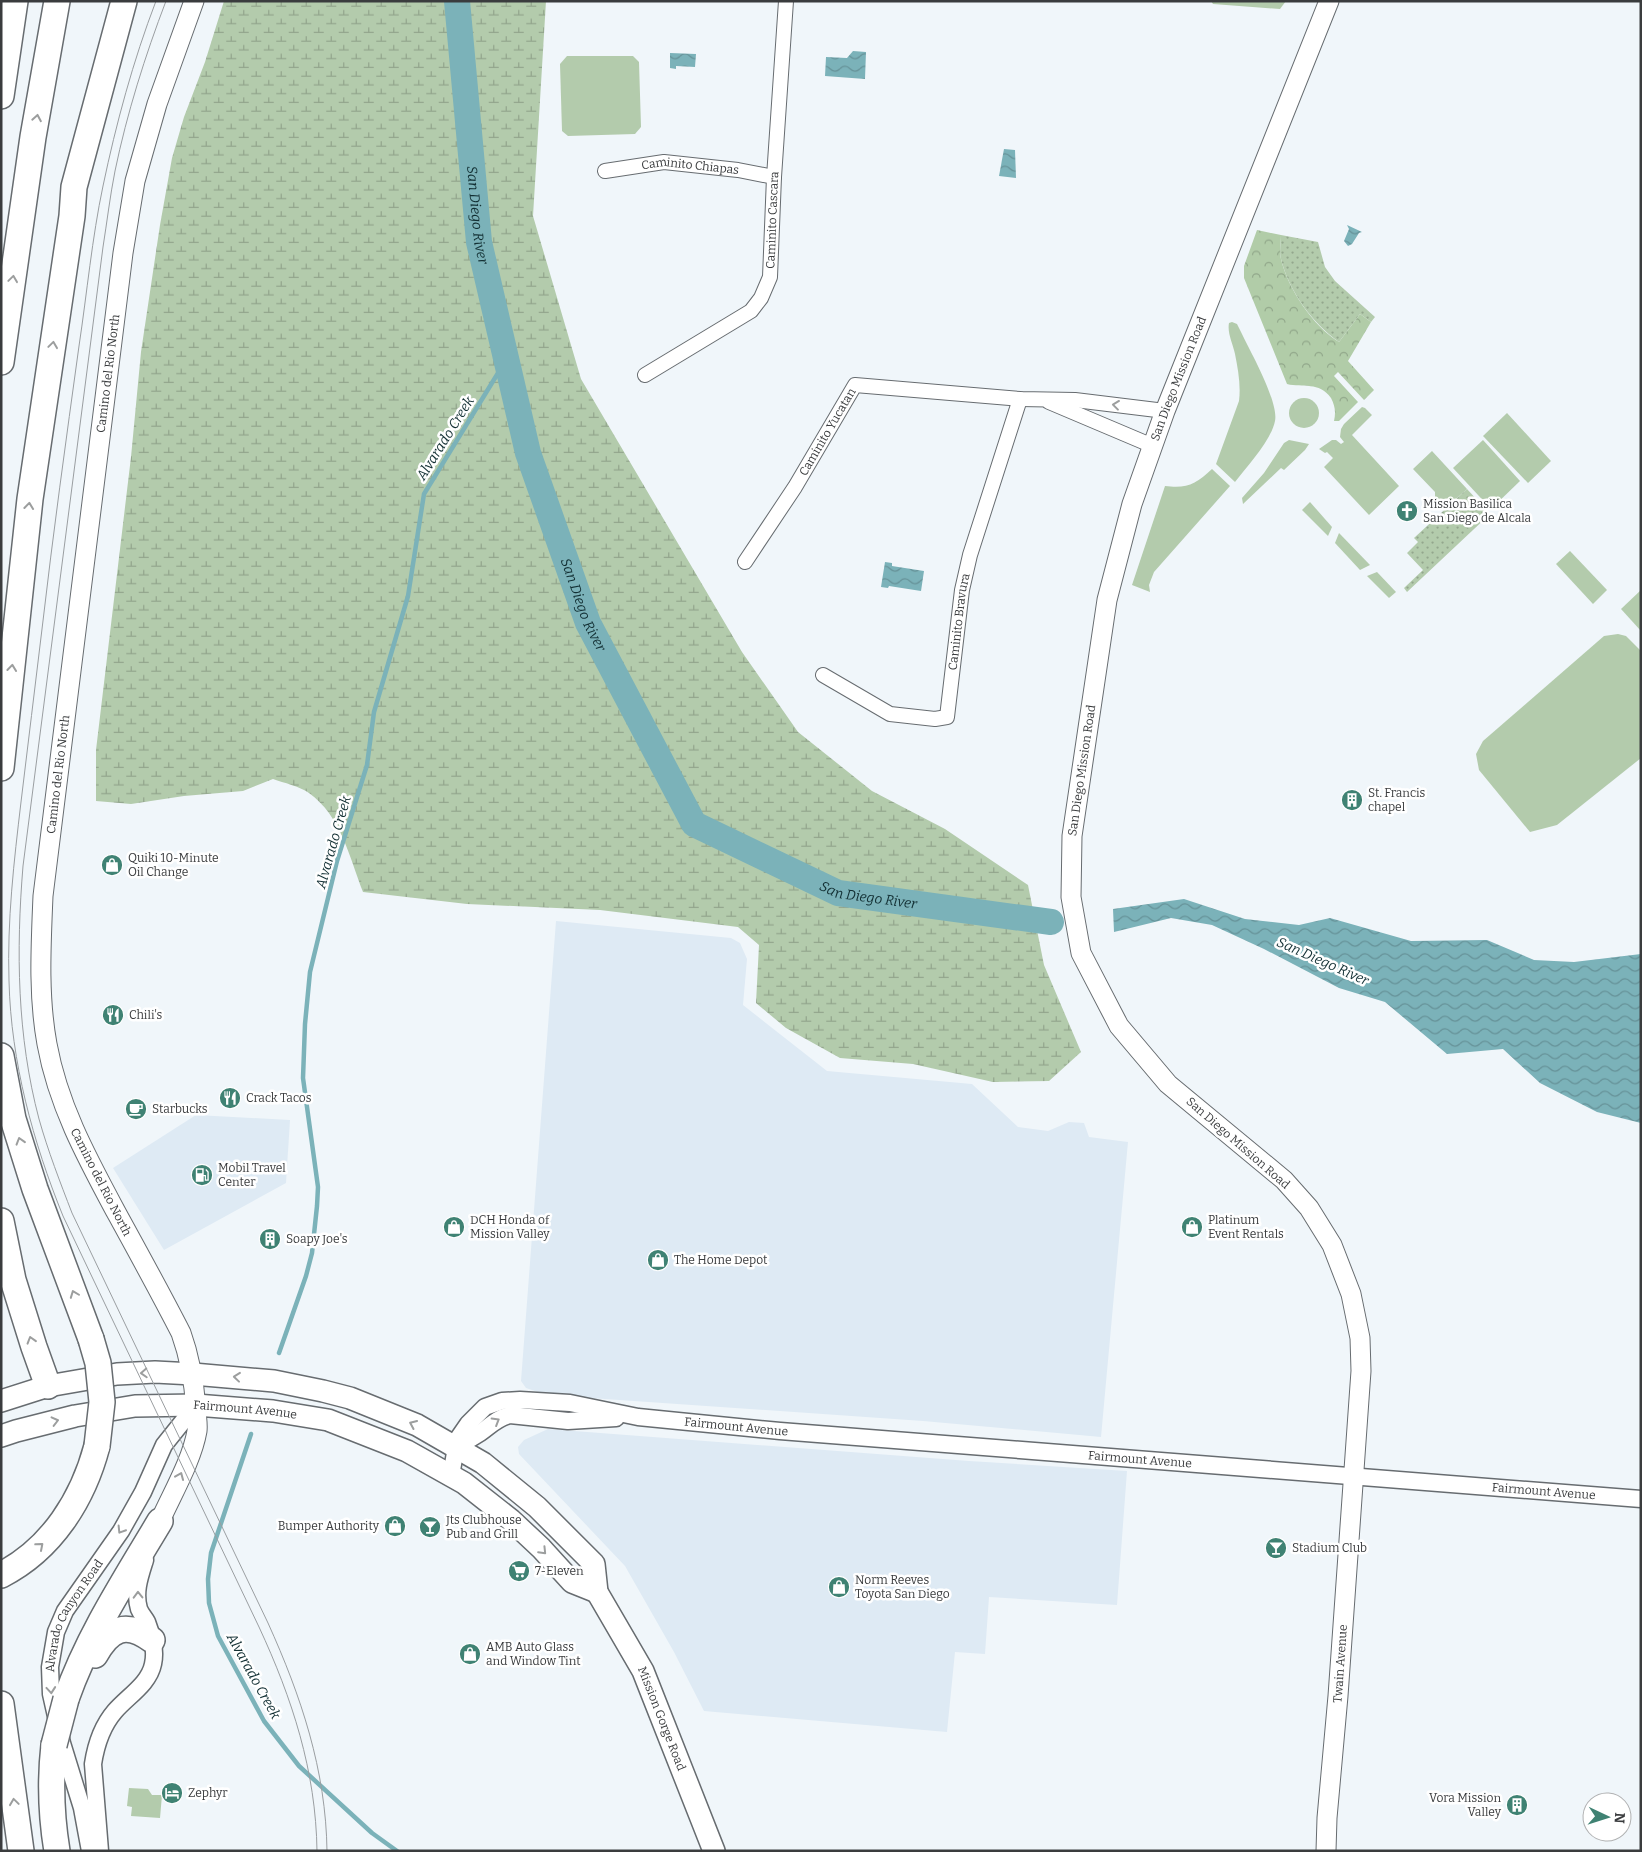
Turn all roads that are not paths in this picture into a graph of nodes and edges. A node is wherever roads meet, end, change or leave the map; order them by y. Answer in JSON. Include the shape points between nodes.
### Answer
{"nodes":[{"id":1,"x":15,"y":1,"type":"edge"},
{"id":2,"x":57,"y":1,"type":"edge"},
{"id":3,"x":124,"y":1,"type":"edge"},
{"id":4,"x":137,"y":1,"type":"edge"},
{"id":5,"x":194,"y":1,"type":"edge"},
{"id":6,"x":786,"y":1,"type":"edge"},
{"id":7,"x":1329,"y":1,"type":"edge"},
{"id":8,"x":1,"y":96,"type":"edge"},
{"id":9,"x":606,"y":171,"type":"dead end"},
{"id":10,"x":774,"y":177,"type":"junction"},
{"id":11,"x":72,"y":216,"type":"junction"},
{"id":12,"x":1,"y":362,"type":"edge"},
{"id":13,"x":645,"y":375,"type":"dead end"},
{"id":14,"x":1020,"y":399,"type":"junction"},
{"id":15,"x":1044,"y":400,"type":"junction"},
{"id":16,"x":1165,"y":411,"type":"junction"},
{"id":17,"x":1153,"y":446,"type":"junction"},
{"id":18,"x":745,"y":562,"type":"dead end"},
{"id":19,"x":823,"y":675,"type":"dead end"},
{"id":20,"x":1,"y":768,"type":"edge"},
{"id":21,"x":1,"y":1056,"type":"edge"},
{"id":22,"x":1,"y":1221,"type":"edge"},
{"id":23,"x":193,"y":1374,"type":"junction"},
{"id":24,"x":48,"y":1386,"type":"junction"},
{"id":25,"x":1,"y":1402,"type":"edge"},
{"id":26,"x":196,"y":1406,"type":"junction"},
{"id":27,"x":1,"y":1436,"type":"edge"},
{"id":28,"x":456,"y":1448,"type":"junction"},
{"id":29,"x":451,"y":1476,"type":"junction"},
{"id":30,"x":1354,"y":1476,"type":"junction"},
{"id":31,"x":1641,"y":1500,"type":"edge"},
{"id":32,"x":160,"y":1521,"type":"junction"},
{"id":33,"x":1,"y":1575,"type":"edge"},
{"id":34,"x":597,"y":1592,"type":"junction"},
{"id":35,"x":152,"y":1640,"type":"junction"},
{"id":36,"x":70,"y":1690,"type":"junction"},
{"id":37,"x":1,"y":1704,"type":"edge"},
{"id":38,"x":58,"y":1744,"type":"junction"},
{"id":39,"x":93,"y":1764,"type":"junction"},
{"id":40,"x":21,"y":1851,"type":"edge"},
{"id":41,"x":57,"y":1851,"type":"edge"},
{"id":42,"x":90,"y":1851,"type":"edge"},
{"id":43,"x":100,"y":1851,"type":"edge"},
{"id":44,"x":714,"y":1851,"type":"edge"},
{"id":45,"x":1326,"y":1851,"type":"edge"}],
"edges":[{"from":1,"to":8,"type":"highway"},
{"from":12,"to":2,"type":"highway","one_way":true},
{"from":3,"to":11,"type":"highway","via":[[74,187]]},
{"from":4,"to":11,"type":"highway","via":[[81,198]]},
{"from":5,"to":23,"type":"main road","name":"Camino del Rio North","via":[[157,104],[135,181],[123,253],[43,896],[40,960],[47,1044],[69,1119],[181,1333]]},
{"from":6,"to":10,"type":"street","name":"Caminito Cascara"},
{"from":7,"to":16,"type":"main road","name":"San Diego Mission Road"},
{"from":9,"to":10,"type":"street","name":"Caminito Chiapas","via":[[664,162]]},
{"from":10,"to":13,"type":"street","name":"Caminito Cascara","via":[[770,277],[761,298],[751,311]]},
{"from":20,"to":11,"type":"highway","one_way":true,"via":[[30,499]]},
{"from":14,"to":15,"type":"street","name":"Caminito Yucatan"},
{"from":14,"to":18,"type":"street","name":"Caminito Yucatan","via":[[855,385],[795,487]]},
{"from":14,"to":19,"type":"street","name":"Caminito Bravura","via":[[970,555],[962,590],[947,717],[935,719],[890,714]]},
{"from":16,"to":15,"type":"street","name":"Caminito Yucatan","one_way":true,"via":[[1075,400]]},
{"from":15,"to":17,"type":"street","name":"Caminito Yucatan"},
{"from":16,"to":17,"type":"main road","name":"San Diego Mission Road"},
{"from":17,"to":30,"type":"main road","name":"San Diego Mission Road","via":[[1132,504],[1107,600],[1072,836],[1071,897],[1081,953],[1119,1026],[1168,1084],[1284,1180],[1308,1208],[1332,1245],[1351,1294],[1360,1338]]},
{"from":33,"to":21,"type":"highway","one_way":true,"bridge":true,"via":[[48,1540],[63,1522],[85,1481],[97,1446],[102,1402],[98,1363],[91,1339],[35,1190],[13,1120]]},
{"from":24,"to":22,"type":"highway","one_way":true,"via":[[13,1280]]},
{"from":23,"to":24,"type":"main road","one_way":true,"via":[[117,1374]]},
{"from":23,"to":26,"type":"main road","name":"Camino del Rio North"},
{"from":28,"to":23,"type":"main road","one_way":true,"via":[[416,1425],[339,1395],[274,1381]]},
{"from":24,"to":25,"type":"main road"},
{"from":27,"to":26,"type":"main road","name":"Fairmount Avenue","one_way":true,"via":[[74,1416],[135,1406]]},
{"from":26,"to":29,"type":"main road","name":"Fairmount Avenue","via":[[273,1411],[328,1420],[407,1451]]},
{"from":32,"to":26,"type":"main road","name":"Camino del Rio North","one_way":true,"via":[[194,1441]]},
{"from":26,"to":38,"type":"street","name":"Alvarado Canyon Road","one_way":true,"via":[[164,1446],[121,1531],[66,1610],[56,1632],[50,1667]]},
{"from":28,"to":29,"type":"street"},
{"from":28,"to":30,"type":"street","name":"Fairmount Avenue","via":[[495,1421],[510,1415],[568,1421],[638,1417]]},
{"from":28,"to":34,"type":"main road","name":"Mission Gorge Road","via":[[483,1463],[564,1532],[594,1564]]},
{"from":29,"to":34,"type":"main road","one_way":true,"via":[[515,1524],[572,1582]]},
{"from":30,"to":31,"type":"street","name":"Fairmount Avenue"},
{"from":30,"to":45,"type":"main road","name":"Twain Avenue"},
{"from":35,"to":32,"type":"street","one_way":true,"via":[[147,1622],[139,1610],[137,1592]]},
{"from":32,"to":36,"type":"highway","via":[[98,1629]]},
{"from":34,"to":44,"type":"main road","name":"Mission Gorge Road","via":[[643,1671]]},
{"from":35,"to":36,"type":"highway","via":[[133,1629],[123,1628],[112,1634],[101,1644],[88,1669]]},
{"from":35,"to":39,"type":"street","via":[[155,1651],[150,1674],[108,1720],[98,1740]]},
{"from":36,"to":38,"type":"highway","bridge":true},
{"from":40,"to":37,"type":"highway","one_way":true},
{"from":38,"to":39,"type":"street"},
{"from":38,"to":41,"type":"highway","via":[[51,1772]]},
{"from":38,"to":42,"type":"street","name":"Alvarado Canyon Road","via":[[82,1808]]},
{"from":39,"to":43,"type":"street"}]}
